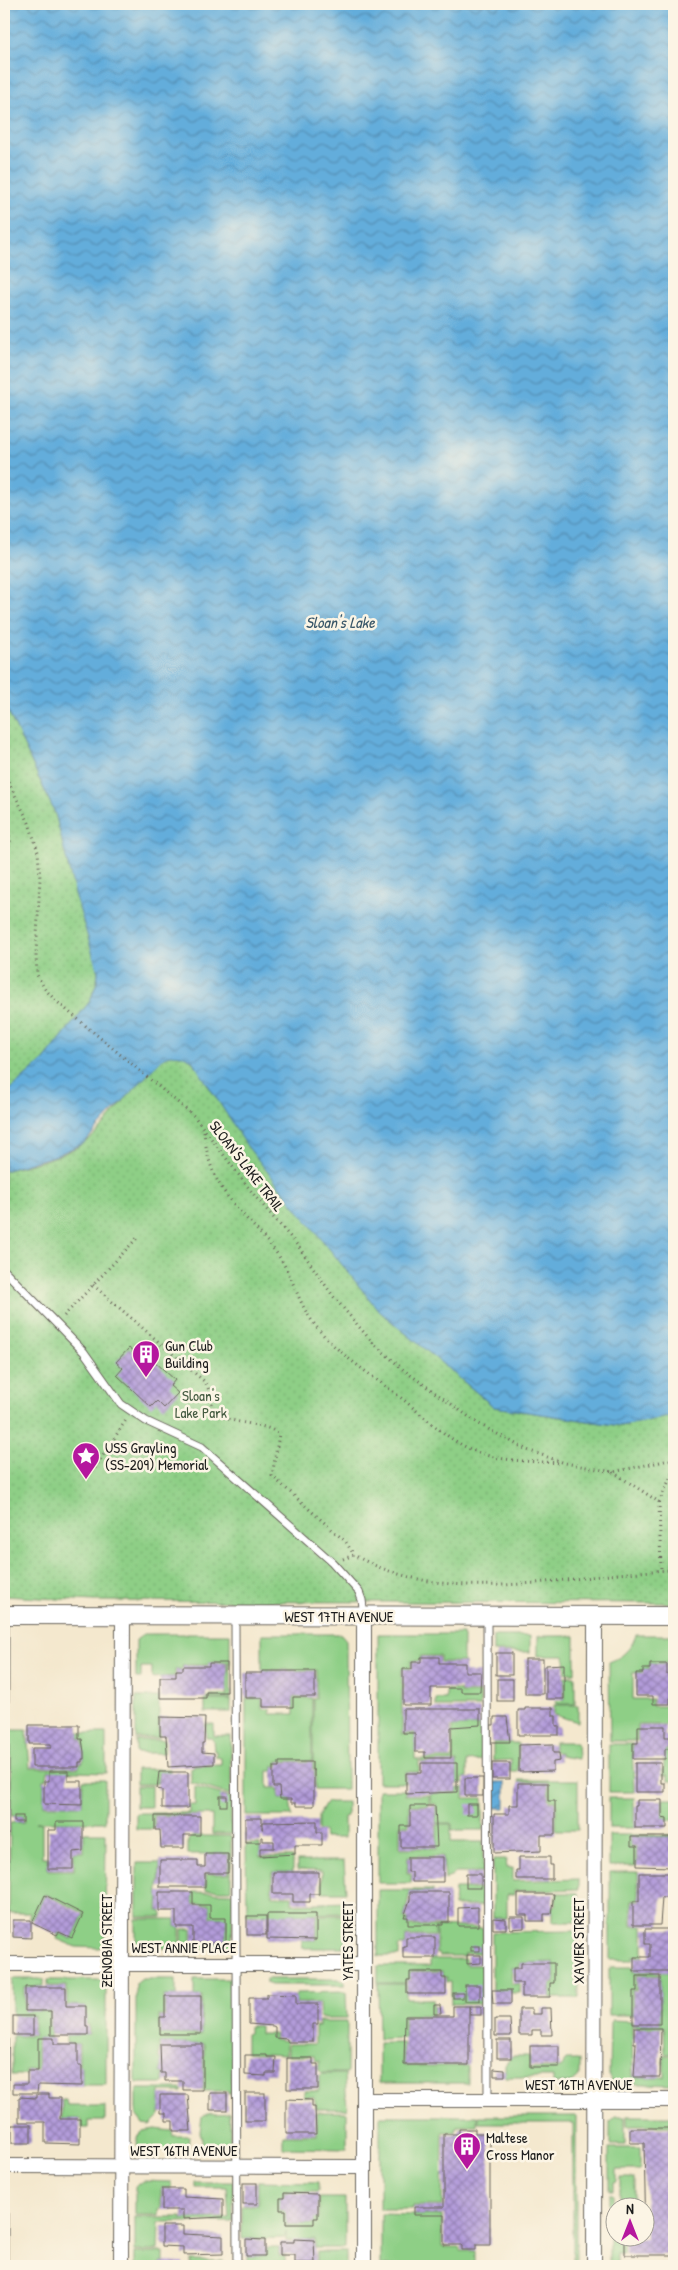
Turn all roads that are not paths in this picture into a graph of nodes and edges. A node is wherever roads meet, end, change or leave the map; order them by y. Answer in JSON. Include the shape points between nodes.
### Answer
{"nodes":[{"id":1,"x":4,"y":1270,"type":"edge"},
{"id":2,"x":4,"y":1615,"type":"edge"},
{"id":3,"x":123,"y":1615,"type":"junction"},
{"id":4,"x":235,"y":1615,"type":"junction"},
{"id":5,"x":364,"y":1616,"type":"junction"},
{"id":6,"x":487,"y":1616,"type":"junction"},
{"id":7,"x":595,"y":1616,"type":"junction"},
{"id":8,"x":674,"y":1616,"type":"edge"},
{"id":9,"x":4,"y":1964,"type":"edge"},
{"id":10,"x":123,"y":1964,"type":"junction"},
{"id":11,"x":236,"y":1964,"type":"junction"},
{"id":12,"x":364,"y":1964,"type":"junction"},
{"id":13,"x":364,"y":2100,"type":"junction"},
{"id":14,"x":488,"y":2100,"type":"junction"},
{"id":15,"x":594,"y":2100,"type":"junction"},
{"id":16,"x":674,"y":2100,"type":"edge"},
{"id":17,"x":4,"y":2166,"type":"edge"},
{"id":18,"x":122,"y":2166,"type":"junction"},
{"id":19,"x":237,"y":2166,"type":"junction"},
{"id":20,"x":364,"y":2167,"type":"junction"},
{"id":21,"x":4,"y":2266,"type":"edge"},
{"id":22,"x":121,"y":2266,"type":"edge"},
{"id":23,"x":238,"y":2266,"type":"edge"},
{"id":24,"x":364,"y":2266,"type":"edge"},
{"id":25,"x":594,"y":2266,"type":"edge"}],
"edges":[{"from":1,"to":5,"type":"lane","via":[[84,1352],[121,1404],[202,1447],[332,1562],[358,1592]]},
{"from":2,"to":3,"type":"street","name":"WEST 17TH AVENUE"},
{"from":2,"to":9,"type":"lane"},
{"from":3,"to":4,"type":"street","name":"WEST 17TH AVENUE"},
{"from":3,"to":10,"type":"street","name":"ZENOBIA STREET"},
{"from":4,"to":5,"type":"street","name":"WEST 17TH AVENUE"},
{"from":4,"to":11,"type":"lane"},
{"from":5,"to":6,"type":"street","name":"WEST 17TH AVENUE"},
{"from":5,"to":12,"type":"street","name":"YATES STREET"},
{"from":6,"to":7,"type":"street","name":"WEST 17TH AVENUE"},
{"from":6,"to":14,"type":"lane"},
{"from":7,"to":8,"type":"street","name":"WEST 17TH AVENUE"},
{"from":7,"to":15,"type":"street","name":"XAVIER STREET"},
{"from":9,"to":10,"type":"street","name":"WEST ANNIE PLACE"},
{"from":9,"to":17,"type":"lane"},
{"from":10,"to":11,"type":"street","name":"WEST ANNIE PLACE"},
{"from":10,"to":18,"type":"street","name":"ZENOBIA STREET"},
{"from":11,"to":12,"type":"street","name":"WEST ANNIE PLACE"},
{"from":11,"to":19,"type":"lane"},
{"from":12,"to":13,"type":"street","name":"YATES STREET"},
{"from":13,"to":14,"type":"street","name":"WEST 16TH AVENUE"},
{"from":13,"to":20,"type":"street","name":"YATES STREET"},
{"from":14,"to":15,"type":"street","name":"WEST 16TH AVENUE"},
{"from":15,"to":16,"type":"street","name":"WEST 16TH AVENUE"},
{"from":15,"to":25,"type":"street","name":"XAVIER STREET"},
{"from":17,"to":18,"type":"street","name":"WEST 16TH AVENUE"},
{"from":17,"to":21,"type":"lane"},
{"from":18,"to":19,"type":"street","name":"WEST 16TH AVENUE"},
{"from":18,"to":22,"type":"street","name":"ZENOBIA STREET"},
{"from":19,"to":20,"type":"street","name":"WEST 16TH AVENUE"},
{"from":19,"to":23,"type":"lane"},
{"from":20,"to":24,"type":"street","name":"YATES STREET"}]}
